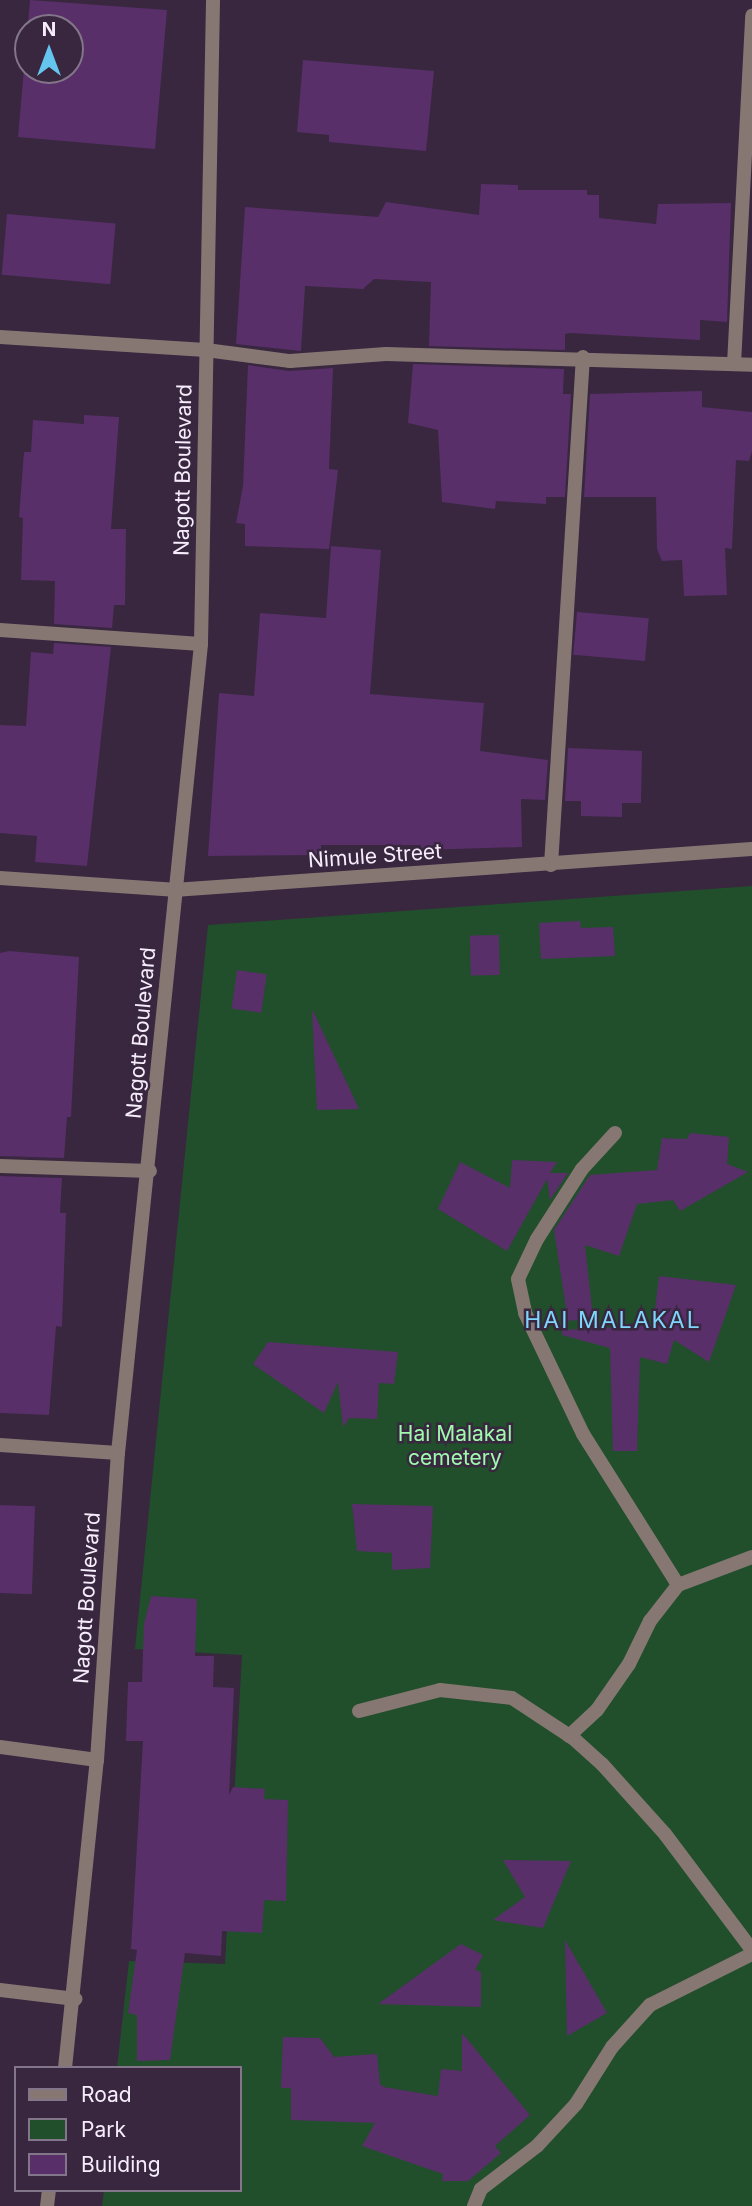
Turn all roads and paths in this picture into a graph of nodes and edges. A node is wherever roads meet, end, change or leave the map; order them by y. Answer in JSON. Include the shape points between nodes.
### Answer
{"nodes":[{"id":1,"x":213,"y":0,"type":"edge"},
{"id":2,"x":752,"y":15,"type":"edge"},
{"id":3,"x":0,"y":337,"type":"edge"},
{"id":4,"x":206,"y":350,"type":"junction"},
{"id":5,"x":583,"y":358,"type":"junction"},
{"id":6,"x":734,"y":364,"type":"junction"},
{"id":7,"x":752,"y":365,"type":"edge"},
{"id":8,"x":0,"y":629,"type":"edge"},
{"id":9,"x":201,"y":644,"type":"junction"},
{"id":10,"x":752,"y":849,"type":"edge"},
{"id":11,"x":551,"y":865,"type":"junction"},
{"id":12,"x":0,"y":878,"type":"edge"},
{"id":13,"x":174,"y":890,"type":"junction"},
{"id":14,"x":615,"y":1133,"type":"dead end"},
{"id":15,"x":0,"y":1166,"type":"edge"},
{"id":16,"x":150,"y":1171,"type":"junction"},
{"id":17,"x":0,"y":1445,"type":"edge"},
{"id":18,"x":118,"y":1453,"type":"junction"},
{"id":19,"x":752,"y":1557,"type":"edge"},
{"id":20,"x":678,"y":1585,"type":"junction"},
{"id":21,"x":359,"y":1711,"type":"dead end"},
{"id":22,"x":569,"y":1736,"type":"junction"},
{"id":23,"x":0,"y":1747,"type":"edge"},
{"id":24,"x":97,"y":1760,"type":"junction"},
{"id":25,"x":752,"y":1952,"type":"edge"},
{"id":26,"x":0,"y":1990,"type":"edge"},
{"id":27,"x":75,"y":1999,"type":"junction"},
{"id":28,"x":65,"y":2066,"type":"edge"},
{"id":29,"x":474,"y":2206,"type":"edge"}],
"edges":[{"from":1,"to":4,"type":"street","name":"Nagott Boulevard"},
{"from":2,"to":6,"type":"street"},
{"from":3,"to":4,"type":"street"},
{"from":4,"to":5,"type":"street","via":[[290,361],[386,354]]},
{"from":4,"to":9,"type":"street","name":"Nagott Boulevard"},
{"from":5,"to":6,"type":"street"},
{"from":5,"to":11,"type":"street"},
{"from":6,"to":7,"type":"street"},
{"from":8,"to":9,"type":"street"},
{"from":9,"to":13,"type":"street","name":"Nagott Boulevard"},
{"from":10,"to":11,"type":"street","name":"Nimule Street"},
{"from":11,"to":13,"type":"street","name":"Nimule Street"},
{"from":12,"to":13,"type":"street","name":"Nimule Street"},
{"from":13,"to":16,"type":"street","name":"Nagott Boulevard"},
{"from":14,"to":20,"type":"street","via":[[582,1169],[537,1239],[518,1279],[525,1313],[583,1434]]},
{"from":15,"to":16,"type":"street"},
{"from":16,"to":18,"type":"street","name":"Nagott Boulevard"},
{"from":17,"to":18,"type":"street"},
{"from":18,"to":24,"type":"street","name":"Nagott Boulevard"},
{"from":19,"to":20,"type":"street"},
{"from":20,"to":22,"type":"street","via":[[597,1710]]},
{"from":21,"to":22,"type":"street","via":[[440,1690],[512,1698]]},
{"from":22,"to":25,"type":"street","via":[[602,1764],[665,1834]]},
{"from":23,"to":24,"type":"street"},
{"from":24,"to":27,"type":"street","name":"Nagott Boulevard"},
{"from":25,"to":29,"type":"street","via":[[650,2005],[611,2047],[576,2104],[537,2146],[481,2189]]},
{"from":26,"to":27,"type":"street"},
{"from":27,"to":28,"type":"street","name":"Nagott Boulevard"}]}
